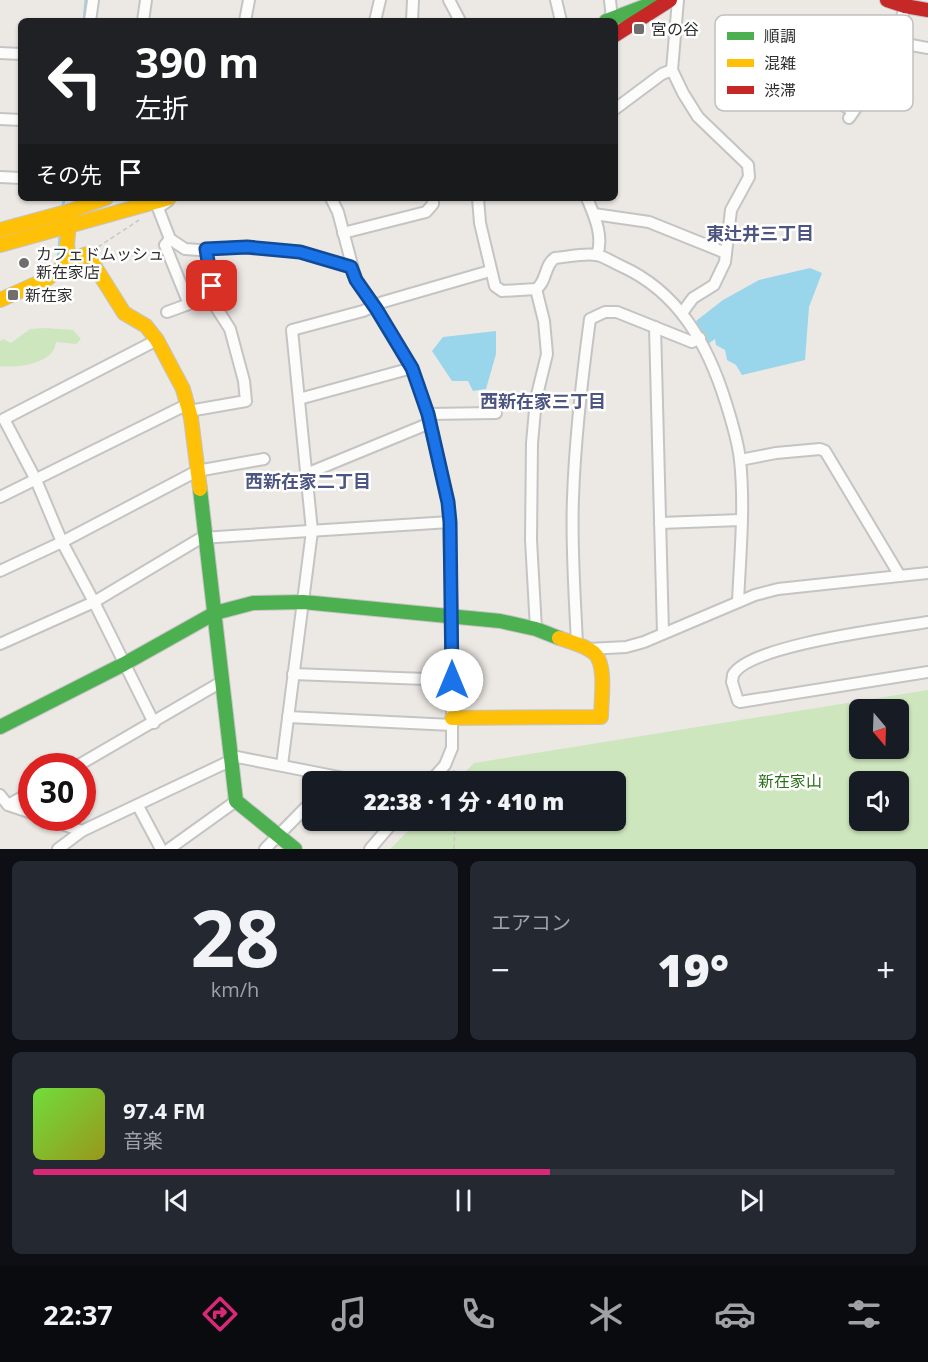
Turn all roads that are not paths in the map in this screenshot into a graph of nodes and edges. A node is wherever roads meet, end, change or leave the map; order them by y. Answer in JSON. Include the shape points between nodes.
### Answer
{"nodes":[{"id":1,"x":93,"y":0,"type":"edge"},
{"id":2,"x":146,"y":0,"type":"edge"},
{"id":3,"x":249,"y":0,"type":"edge"},
{"id":4,"x":380,"y":0,"type":"edge"},
{"id":5,"x":413,"y":0,"type":"edge"},
{"id":6,"x":449,"y":0,"type":"edge"},
{"id":7,"x":556,"y":0,"type":"edge"},
{"id":8,"x":610,"y":0,"type":"edge"},
{"id":9,"x":664,"y":0,"type":"edge"},
{"id":10,"x":670,"y":0,"type":"edge"},
{"id":11,"x":678,"y":0,"type":"edge"},
{"id":12,"x":887,"y":0,"type":"edge"},
{"id":13,"x":905,"y":6,"type":"junction"},
{"id":14,"x":928,"y":10,"type":"edge"},
{"id":15,"x":902,"y":15,"type":"edge"},
{"id":16,"x":90,"y":18,"type":"edge"},
{"id":17,"x":143,"y":18,"type":"edge"},
{"id":18,"x":246,"y":18,"type":"edge"},
{"id":19,"x":376,"y":18,"type":"edge"},
{"id":20,"x":412,"y":18,"type":"edge"},
{"id":21,"x":458,"y":18,"type":"edge"},
{"id":22,"x":560,"y":18,"type":"edge"},
{"id":23,"x":609,"y":18,"type":"edge"},
{"id":24,"x":614,"y":18,"type":"edge"},
{"id":25,"x":618,"y":33,"type":"edge"},
{"id":26,"x":913,"y":45,"type":"edge"},
{"id":27,"x":928,"y":48,"type":"edge"},
{"id":28,"x":0,"y":53,"type":"edge"},
{"id":29,"x":18,"y":54,"type":"edge"},
{"id":30,"x":672,"y":70,"type":"junction"},
{"id":31,"x":618,"y":107,"type":"edge"},
{"id":32,"x":0,"y":119,"type":"edge"},
{"id":33,"x":18,"y":120,"type":"edge"},
{"id":34,"x":0,"y":177,"type":"edge"},
{"id":35,"x":18,"y":178,"type":"edge"},
{"id":36,"x":88,"y":201,"type":"edge"},
{"id":37,"x":160,"y":201,"type":"edge"},
{"id":38,"x":167,"y":201,"type":"edge"},
{"id":39,"x":332,"y":201,"type":"edge"},
{"id":40,"x":433,"y":201,"type":"edge"},
{"id":41,"x":478,"y":201,"type":"edge"},
{"id":42,"x":588,"y":201,"type":"edge"},
{"id":43,"x":71,"y":204,"type":"edge"},
{"id":44,"x":594,"y":214,"type":"junction"},
{"id":45,"x":68,"y":227,"type":"junction"},
{"id":46,"x":0,"y":230,"type":"edge"},
{"id":47,"x":346,"y":233,"type":"junction"},
{"id":48,"x":170,"y":240,"type":"junction"},
{"id":49,"x":0,"y":245,"type":"edge"},
{"id":50,"x":206,"y":249,"type":"junction"},
{"id":51,"x":726,"y":253,"type":"junction"},
{"id":52,"x":597,"y":255,"type":"junction"},
{"id":53,"x":70,"y":261,"type":"junction"},
{"id":54,"x":351,"y":267,"type":"junction"},
{"id":55,"x":487,"y":271,"type":"junction"},
{"id":56,"x":536,"y":289,"type":"junction"},
{"id":57,"x":0,"y":300,"type":"edge"},
{"id":58,"x":378,"y":304,"type":"junction"},
{"id":59,"x":167,"y":312,"type":"dead end"},
{"id":60,"x":682,"y":313,"type":"junction"},
{"id":61,"x":655,"y":327,"type":"junction"},
{"id":62,"x":700,"y":338,"type":"junction"},
{"id":63,"x":157,"y":340,"type":"junction"},
{"id":64,"x":412,"y":368,"type":"junction"},
{"id":65,"x":299,"y":399,"type":"junction"},
{"id":66,"x":188,"y":407,"type":"junction"},
{"id":67,"x":496,"y":413,"type":"dead end"},
{"id":68,"x":429,"y":418,"type":"junction"},
{"id":69,"x":2,"y":420,"type":"edge"},
{"id":70,"x":264,"y":459,"type":"dead end"},
{"id":71,"x":740,"y":460,"type":"junction"},
{"id":72,"x":197,"y":471,"type":"junction"},
{"id":73,"x":306,"y":474,"type":"junction"},
{"id":74,"x":36,"y":480,"type":"junction"},
{"id":75,"x":0,"y":497,"type":"edge"},
{"id":76,"x":741,"y":520,"type":"junction"},
{"id":77,"x":450,"y":522,"type":"junction"},
{"id":78,"x":660,"y":523,"type":"junction"},
{"id":79,"x":312,"y":531,"type":"junction"},
{"id":80,"x":205,"y":538,"type":"junction"},
{"id":81,"x":62,"y":542,"type":"junction"},
{"id":82,"x":0,"y":572,"type":"edge"},
{"id":83,"x":928,"y":573,"type":"edge"},
{"id":84,"x":900,"y":576,"type":"junction"},
{"id":85,"x":94,"y":602,"type":"junction"},
{"id":86,"x":303,"y":602,"type":"junction"},
{"id":87,"x":738,"y":602,"type":"junction"},
{"id":88,"x":215,"y":613,"type":"junction"},
{"id":89,"x":452,"y":616,"type":"junction"},
{"id":90,"x":928,"y":622,"type":"edge"},
{"id":91,"x":536,"y":629,"type":"junction"},
{"id":92,"x":663,"y":633,"type":"junction"},
{"id":93,"x":0,"y":644,"type":"edge"},
{"id":94,"x":582,"y":647,"type":"junction"},
{"id":95,"x":124,"y":664,"type":"junction"},
{"id":96,"x":928,"y":672,"type":"edge"},
{"id":97,"x":293,"y":674,"type":"junction"},
{"id":98,"x":452,"y":680,"type":"junction"},
{"id":99,"x":223,"y":681,"type":"junction"},
{"id":100,"x":288,"y":717,"type":"junction"},
{"id":101,"x":452,"y":722,"type":"junction"},
{"id":102,"x":154,"y":723,"type":"junction"},
{"id":103,"x":0,"y":727,"type":"edge"},
{"id":104,"x":96,"y":755,"type":"edge"},
{"id":105,"x":232,"y":758,"type":"junction"},
{"id":106,"x":282,"y":765,"type":"junction"},
{"id":107,"x":304,"y":771,"type":"edge"},
{"id":108,"x":440,"y":771,"type":"edge"},
{"id":109,"x":0,"y":795,"type":"edge"},
{"id":110,"x":18,"y":800,"type":"edge"},
{"id":111,"x":236,"y":801,"type":"junction"},
{"id":112,"x":9,"y":805,"type":"junction"},
{"id":113,"x":138,"y":806,"type":"junction"},
{"id":114,"x":18,"y":808,"type":"edge"},
{"id":115,"x":302,"y":812,"type":"edge"},
{"id":116,"x":96,"y":825,"type":"edge"},
{"id":117,"x":82,"y":831,"type":"edge"},
{"id":118,"x":386,"y":831,"type":"edge"},
{"id":119,"x":279,"y":836,"type":"junction"},
{"id":120,"x":58,"y":849,"type":"edge"},
{"id":121,"x":161,"y":849,"type":"edge"},
{"id":122,"x":169,"y":849,"type":"edge"},
{"id":123,"x":266,"y":849,"type":"edge"},
{"id":124,"x":295,"y":849,"type":"edge"},
{"id":125,"x":370,"y":849,"type":"edge"}],
"edges":[{"from":1,"to":16,"type":"street"},
{"from":2,"to":17,"type":"street"},
{"from":3,"to":18,"type":"street"},
{"from":4,"to":19,"type":"street"},
{"from":5,"to":20,"type":"street"},
{"from":6,"to":21,"type":"street"},
{"from":7,"to":22,"type":"street"},
{"from":8,"to":23,"type":"street"},
{"from":9,"to":24,"type":"street"},
{"from":10,"to":25,"type":"street"},
{"from":11,"to":30,"type":"street"},
{"from":12,"to":13,"type":"street"},
{"from":13,"to":14,"type":"street"},
{"from":13,"to":15,"type":"street"},
{"from":26,"to":27,"type":"street"},
{"from":28,"to":29,"type":"street"},
{"from":30,"to":31,"type":"street"},
{"from":30,"to":51,"type":"street","via":[[698,117],[748,165],[749,177],[731,210]]},
{"from":32,"to":33,"type":"street"},
{"from":34,"to":35,"type":"street"},
{"from":36,"to":43,"type":"street"},
{"from":37,"to":45,"type":"street"},
{"from":38,"to":48,"type":"street","via":[[158,208]]},
{"from":39,"to":47,"type":"street"},
{"from":40,"to":47,"type":"street","via":[[426,212]]},
{"from":41,"to":55,"type":"street"},
{"from":42,"to":44,"type":"street"},
{"from":43,"to":45,"type":"street"},
{"from":43,"to":46,"type":"street"},
{"from":44,"to":51,"type":"street","via":[[649,222]]},
{"from":44,"to":52,"type":"street"},
{"from":45,"to":49,"type":"street"},
{"from":45,"to":53,"type":"street"},
{"from":47,"to":54,"type":"street"},
{"from":48,"to":50,"type":"street","via":[[185,249]]},
{"from":48,"to":59,"type":"street","via":[[165,245],[189,303]]},
{"from":50,"to":54,"type":"street","via":[[247,247],[300,252]]},
{"from":50,"to":66,"type":"street","via":[[214,304],[230,329],[246,401]]},
{"from":51,"to":60,"type":"street","via":[[714,285],[693,298]]},
{"from":52,"to":56,"type":"street","via":[[555,258]]},
{"from":52,"to":60,"type":"street","via":[[645,280]]},
{"from":53,"to":57,"type":"street","via":[[37,284]]},
{"from":53,"to":63,"type":"street","via":[[87,254],[123,313],[146,326]]},
{"from":54,"to":58,"type":"street","via":[[356,280]]},
{"from":55,"to":56,"type":"street","via":[[502,291]]},
{"from":55,"to":58,"type":"street"},
{"from":56,"to":91,"type":"street","via":[[547,354],[536,399],[532,454]]},
{"from":58,"to":64,"type":"street","via":[[377,310]]},
{"from":58,"to":65,"type":"street","via":[[292,330]]},
{"from":60,"to":62,"type":"street"},
{"from":61,"to":62,"type":"street","via":[[692,342]]},
{"from":61,"to":78,"type":"street"},
{"from":61,"to":94,"type":"street","via":[[617,312],[605,312],[591,319],[573,499]]},
{"from":62,"to":71,"type":"street","via":[[720,385]]},
{"from":63,"to":66,"type":"street","via":[[183,389]]},
{"from":63,"to":69,"type":"street"},
{"from":64,"to":65,"type":"street"},
{"from":64,"to":68,"type":"street"},
{"from":65,"to":73,"type":"street"},
{"from":66,"to":72,"type":"street"},
{"from":66,"to":74,"type":"street"},
{"from":67,"to":68,"type":"street"},
{"from":68,"to":73,"type":"street"},
{"from":68,"to":77,"type":"street"},
{"from":69,"to":74,"type":"street"},
{"from":70,"to":72,"type":"street"},
{"from":71,"to":76,"type":"street"},
{"from":71,"to":84,"type":"street","via":[[776,453],[825,451]]},
{"from":72,"to":80,"type":"street"},
{"from":72,"to":81,"type":"street"},
{"from":73,"to":79,"type":"street"},
{"from":74,"to":75,"type":"street"},
{"from":74,"to":81,"type":"street"},
{"from":76,"to":78,"type":"street"},
{"from":76,"to":87,"type":"street"},
{"from":77,"to":79,"type":"street"},
{"from":77,"to":89,"type":"street"},
{"from":78,"to":92,"type":"street"},
{"from":79,"to":80,"type":"street"},
{"from":79,"to":86,"type":"street"},
{"from":80,"to":85,"type":"street"},
{"from":80,"to":88,"type":"street"},
{"from":81,"to":82,"type":"street"},
{"from":81,"to":85,"type":"street"},
{"from":83,"to":84,"type":"street"},
{"from":84,"to":87,"type":"street","via":[[778,590]]},
{"from":85,"to":93,"type":"street"},
{"from":85,"to":95,"type":"street"},
{"from":86,"to":88,"type":"street","via":[[253,603]]},
{"from":86,"to":89,"type":"street"},
{"from":86,"to":97,"type":"street"},
{"from":87,"to":92,"type":"street"},
{"from":88,"to":95,"type":"street"},
{"from":88,"to":99,"type":"street"},
{"from":89,"to":91,"type":"street"},
{"from":89,"to":98,"type":"street"},
{"from":90,"to":96,"type":"street","via":[[790,646],[741,665],[732,682],[740,702]]},
{"from":91,"to":94,"type":"street"},
{"from":92,"to":94,"type":"street","via":[[626,647]]},
{"from":94,"to":101,"type":"street","via":[[597,654],[602,668],[601,717]]},
{"from":95,"to":102,"type":"street"},
{"from":95,"to":103,"type":"street"},
{"from":97,"to":98,"type":"street"},
{"from":97,"to":100,"type":"street"},
{"from":98,"to":101,"type":"street"},
{"from":99,"to":102,"type":"street"},
{"from":99,"to":105,"type":"street"},
{"from":100,"to":101,"type":"street"},
{"from":100,"to":106,"type":"street"},
{"from":101,"to":108,"type":"street","via":[[452,748]]},
{"from":102,"to":104,"type":"street"},
{"from":105,"to":106,"type":"street"},
{"from":105,"to":111,"type":"street"},
{"from":105,"to":113,"type":"street"},
{"from":106,"to":107,"type":"street"},
{"from":109,"to":112,"type":"street"},
{"from":110,"to":112,"type":"street"},
{"from":111,"to":119,"type":"street"},
{"from":111,"to":122,"type":"street"},
{"from":112,"to":114,"type":"street"},
{"from":113,"to":116,"type":"street"},
{"from":113,"to":121,"type":"street"},
{"from":115,"to":119,"type":"street"},
{"from":117,"to":120,"type":"street"},
{"from":118,"to":125,"type":"street"},
{"from":119,"to":123,"type":"street"},
{"from":119,"to":124,"type":"street"}]}
